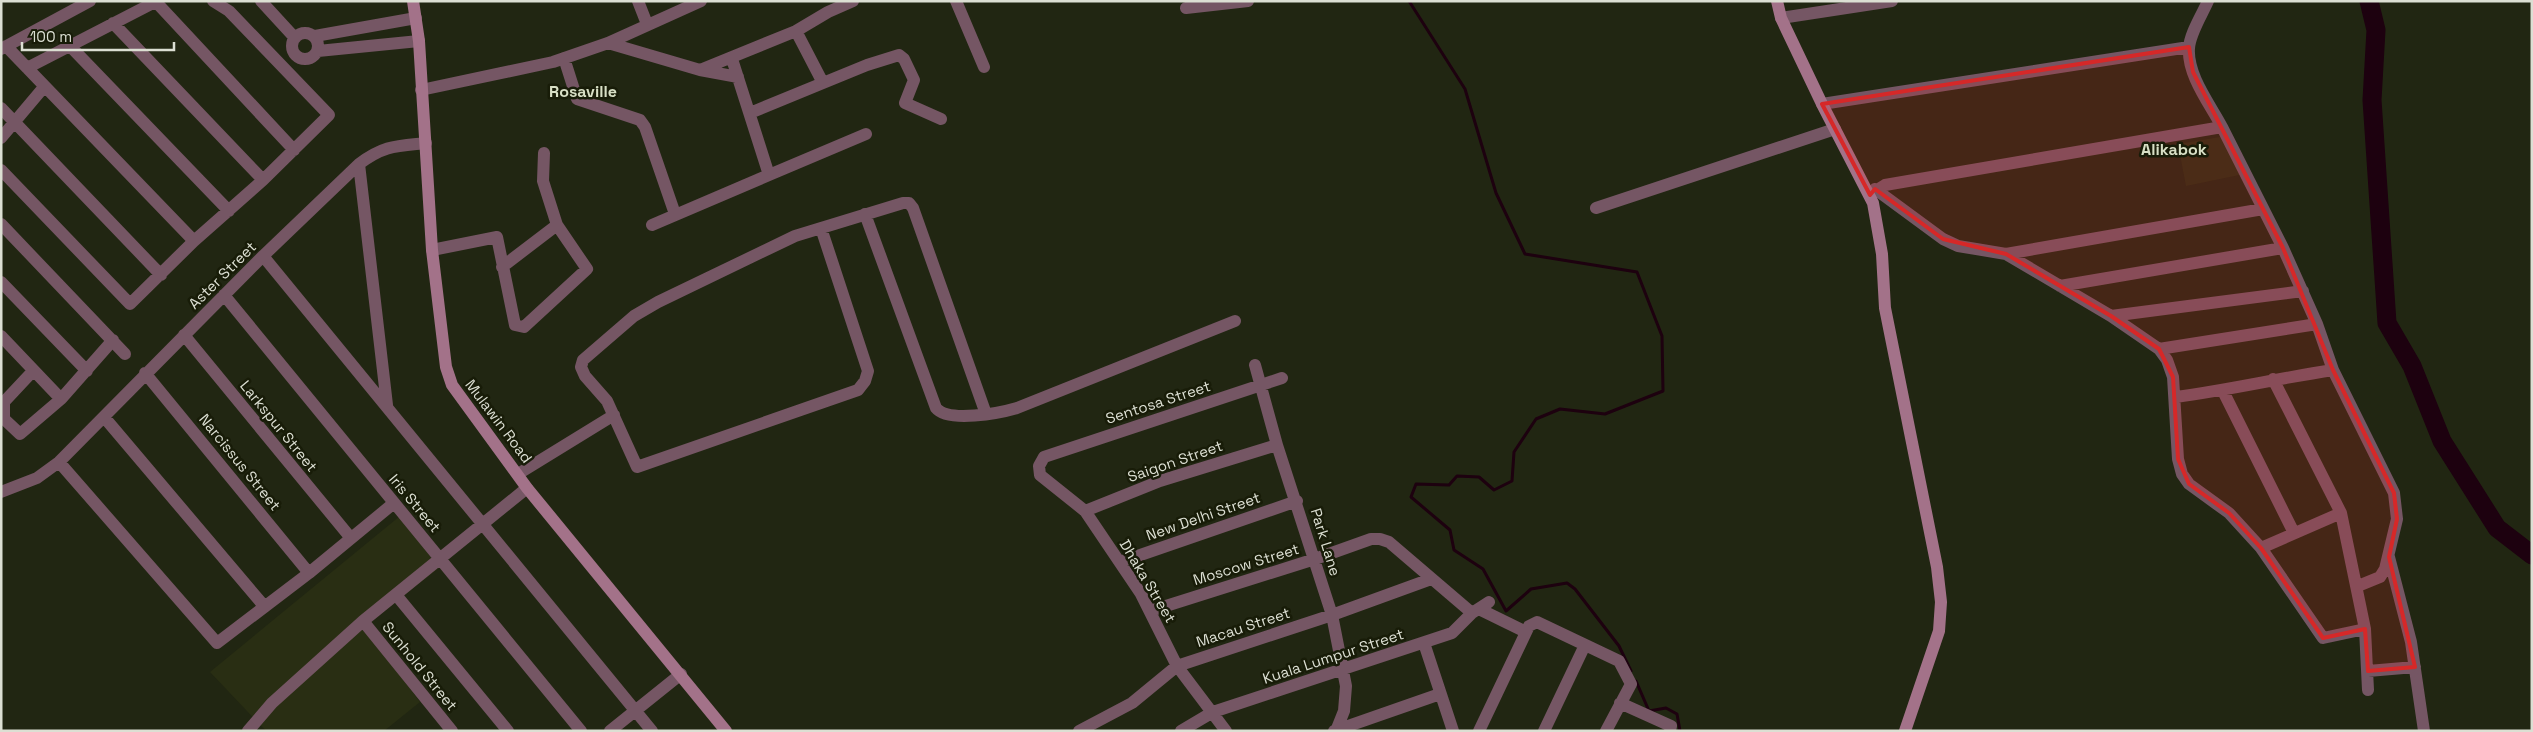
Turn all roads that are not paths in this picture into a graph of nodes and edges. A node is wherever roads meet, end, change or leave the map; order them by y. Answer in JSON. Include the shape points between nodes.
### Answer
{"nodes":[{"id":1,"x":90,"y":1,"type":"edge"},
{"id":2,"x":157,"y":1,"type":"edge"},
{"id":3,"x":214,"y":1,"type":"edge"},
{"id":4,"x":261,"y":1,"type":"edge"},
{"id":5,"x":412,"y":1,"type":"edge"},
{"id":6,"x":638,"y":1,"type":"edge"},
{"id":7,"x":701,"y":1,"type":"edge"},
{"id":8,"x":853,"y":1,"type":"edge"},
{"id":9,"x":956,"y":1,"type":"edge"},
{"id":10,"x":1777,"y":1,"type":"edge"},
{"id":11,"x":1892,"y":1,"type":"edge"},
{"id":12,"x":2208,"y":1,"type":"edge"},
{"id":13,"x":1241,"y":2,"type":"edge"},
{"id":14,"x":826,"y":7,"type":"edge"},
{"id":15,"x":1186,"y":8,"type":"dead end"},
{"id":16,"x":416,"y":18,"type":"junction"},
{"id":17,"x":1781,"y":18,"type":"junction"},
{"id":18,"x":113,"y":23,"type":"junction"},
{"id":19,"x":648,"y":24,"type":"junction"},
{"id":20,"x":366,"y":27,"type":"junction"},
{"id":21,"x":796,"y":31,"type":"junction"},
{"id":22,"x":315,"y":36,"type":"junction"},
{"id":23,"x":294,"y":38,"type":"junction"},
{"id":24,"x":419,"y":40,"type":"junction"},
{"id":25,"x":608,"y":43,"type":"junction"},
{"id":26,"x":70,"y":46,"type":"junction"},
{"id":27,"x":368,"y":46,"type":"junction"},
{"id":28,"x":2189,"y":46,"type":"junction"},
{"id":29,"x":4,"y":47,"type":"edge"},
{"id":30,"x":318,"y":51,"type":"junction"},
{"id":31,"x":564,"y":58,"type":"junction"},
{"id":32,"x":732,"y":59,"type":"junction"},
{"id":33,"x":984,"y":67,"type":"dead end"},
{"id":34,"x":27,"y":68,"type":"junction"},
{"id":35,"x":700,"y":70,"type":"junction"},
{"id":36,"x":738,"y":77,"type":"junction"},
{"id":37,"x":823,"y":82,"type":"junction"},
{"id":38,"x":44,"y":87,"type":"junction"},
{"id":39,"x":420,"y":90,"type":"junction"},
{"id":40,"x":1822,"y":104,"type":"junction"},
{"id":41,"x":1,"y":108,"type":"edge"},
{"id":42,"x":750,"y":113,"type":"junction"},
{"id":43,"x":941,"y":119,"type":"dead end"},
{"id":44,"x":15,"y":123,"type":"junction"},
{"id":45,"x":2222,"y":127,"type":"junction"},
{"id":46,"x":1835,"y":129,"type":"junction"},
{"id":47,"x":866,"y":134,"type":"dead end"},
{"id":48,"x":1,"y":138,"type":"edge"},
{"id":49,"x":426,"y":143,"type":"junction"},
{"id":50,"x":294,"y":150,"type":"junction"},
{"id":51,"x":544,"y":153,"type":"dead end"},
{"id":52,"x":360,"y":164,"type":"junction"},
{"id":53,"x":1,"y":170,"type":"edge"},
{"id":54,"x":769,"y":175,"type":"junction"},
{"id":55,"x":263,"y":180,"type":"junction"},
{"id":56,"x":1873,"y":192,"type":"junction"},
{"id":57,"x":1596,"y":208,"type":"dead end"},
{"id":58,"x":2262,"y":209,"type":"junction"},
{"id":59,"x":229,"y":211,"type":"junction"},
{"id":60,"x":674,"y":214,"type":"junction"},
{"id":61,"x":865,"y":214,"type":"junction"},
{"id":62,"x":1,"y":224,"type":"edge"},
{"id":63,"x":557,"y":225,"type":"junction"},
{"id":64,"x":652,"y":225,"type":"dead end"},
{"id":65,"x":821,"y":228,"type":"junction"},
{"id":66,"x":194,"y":242,"type":"junction"},
{"id":67,"x":2283,"y":248,"type":"junction"},
{"id":68,"x":432,"y":250,"type":"junction"},
{"id":69,"x":2006,"y":254,"type":"junction"},
{"id":70,"x":263,"y":256,"type":"junction"},
{"id":71,"x":502,"y":266,"type":"junction"},
{"id":72,"x":161,"y":275,"type":"junction"},
{"id":73,"x":1,"y":282,"type":"edge"},
{"id":74,"x":2060,"y":286,"type":"junction"},
{"id":75,"x":2303,"y":291,"type":"junction"},
{"id":76,"x":224,"y":296,"type":"junction"},
{"id":77,"x":2111,"y":316,"type":"junction"},
{"id":78,"x":1235,"y":321,"type":"dead end"},
{"id":79,"x":2317,"y":324,"type":"junction"},
{"id":80,"x":184,"y":336,"type":"junction"},
{"id":81,"x":113,"y":340,"type":"junction"},
{"id":82,"x":3,"y":343,"type":"edge"},
{"id":83,"x":2159,"y":350,"type":"junction"},
{"id":84,"x":125,"y":354,"type":"dead end"},
{"id":85,"x":1255,"y":364,"type":"dead end"},
{"id":86,"x":2334,"y":370,"type":"junction"},
{"id":87,"x":33,"y":371,"type":"junction"},
{"id":88,"x":87,"y":371,"type":"junction"},
{"id":89,"x":145,"y":373,"type":"junction"},
{"id":90,"x":1282,"y":378,"type":"dead end"},
{"id":91,"x":2273,"y":379,"type":"junction"},
{"id":92,"x":1259,"y":385,"type":"junction"},
{"id":93,"x":2223,"y":391,"type":"junction"},
{"id":94,"x":2176,"y":397,"type":"junction"},
{"id":95,"x":61,"y":399,"type":"junction"},
{"id":96,"x":387,"y":406,"type":"junction"},
{"id":97,"x":614,"y":414,"type":"junction"},
{"id":98,"x":986,"y":414,"type":"junction"},
{"id":99,"x":104,"y":416,"type":"junction"},
{"id":100,"x":1277,"y":445,"type":"junction"},
{"id":101,"x":1044,"y":457,"type":"joint"},
{"id":102,"x":59,"y":462,"type":"junction"},
{"id":103,"x":518,"y":474,"type":"junction"},
{"id":104,"x":527,"y":488,"type":"junction"},
{"id":105,"x":1,"y":492,"type":"edge"},
{"id":106,"x":1297,"y":501,"type":"junction"},
{"id":107,"x":394,"y":502,"type":"junction"},
{"id":108,"x":1085,"y":510,"type":"junction"},
{"id":109,"x":2341,"y":513,"type":"junction"},
{"id":110,"x":483,"y":523,"type":"junction"},
{"id":111,"x":2294,"y":534,"type":"junction"},
{"id":112,"x":350,"y":537,"type":"junction"},
{"id":113,"x":2261,"y":548,"type":"junction"},
{"id":114,"x":2389,"y":557,"type":"junction"},
{"id":115,"x":441,"y":559,"type":"junction"},
{"id":116,"x":1315,"y":559,"type":"junction"},
{"id":117,"x":1120,"y":562,"type":"junction"},
{"id":118,"x":309,"y":573,"type":"junction"},
{"id":119,"x":1431,"y":579,"type":"junction"},
{"id":120,"x":2358,"y":586,"type":"junction"},
{"id":121,"x":397,"y":596,"type":"junction"},
{"id":122,"x":264,"y":606,"type":"junction"},
{"id":123,"x":1480,"y":608,"type":"junction"},
{"id":124,"x":1150,"y":611,"type":"junction"},
{"id":125,"x":1332,"y":615,"type":"junction"},
{"id":126,"x":363,"y":621,"type":"junction"},
{"id":127,"x":2365,"y":629,"type":"junction"},
{"id":128,"x":1526,"y":632,"type":"junction"},
{"id":129,"x":1424,"y":643,"type":"junction"},
{"id":130,"x":1585,"y":645,"type":"junction"},
{"id":131,"x":1177,"y":666,"type":"junction"},
{"id":132,"x":2414,"y":667,"type":"junction"},
{"id":133,"x":1343,"y":669,"type":"junction"},
{"id":134,"x":2368,"y":671,"type":"junction"},
{"id":135,"x":681,"y":674,"type":"junction"},
{"id":136,"x":2368,"y":690,"type":"dead end"},
{"id":137,"x":1440,"y":694,"type":"junction"},
{"id":138,"x":1620,"y":703,"type":"junction"},
{"id":139,"x":635,"y":710,"type":"junction"},
{"id":140,"x":1213,"y":712,"type":"junction"},
{"id":141,"x":1336,"y":730,"type":"edge"},
{"id":142,"x":248,"y":731,"type":"edge"},
{"id":143,"x":452,"y":731,"type":"edge"},
{"id":144,"x":508,"y":731,"type":"edge"},
{"id":145,"x":581,"y":731,"type":"edge"},
{"id":146,"x":610,"y":731,"type":"edge"},
{"id":147,"x":652,"y":731,"type":"edge"},
{"id":148,"x":726,"y":731,"type":"edge"},
{"id":149,"x":1079,"y":731,"type":"edge"},
{"id":150,"x":1182,"y":731,"type":"edge"},
{"id":151,"x":1226,"y":731,"type":"edge"},
{"id":152,"x":1453,"y":731,"type":"edge"},
{"id":153,"x":1479,"y":731,"type":"edge"},
{"id":154,"x":1544,"y":731,"type":"edge"},
{"id":155,"x":1606,"y":731,"type":"edge"},
{"id":156,"x":1670,"y":731,"type":"edge"},
{"id":157,"x":1904,"y":731,"type":"edge"},
{"id":158,"x":2424,"y":731,"type":"edge"}],
"edges":[{"from":1,"to":29,"type":"street"},
{"from":2,"to":18,"type":"street"},
{"from":2,"to":50,"type":"street"},
{"from":3,"to":50,"type":"street","via":[[229,11],[329,115]]},
{"from":4,"to":23,"type":"street"},
{"from":5,"to":16,"type":"main road","name":"Mulawin Road"},
{"from":6,"to":19,"type":"street"},
{"from":7,"to":19,"type":"street"},
{"from":8,"to":14,"type":"street"},
{"from":9,"to":33,"type":"street"},
{"from":10,"to":17,"type":"main road"},
{"from":11,"to":17,"type":"street"},
{"from":12,"to":28,"type":"street"},
{"from":13,"to":15,"type":"street"},
{"from":14,"to":21,"type":"street"},
{"from":16,"to":20,"type":"street"},
{"from":16,"to":24,"type":"main road","name":"Mulawin Road"},
{"from":17,"to":40,"type":"main road"},
{"from":18,"to":26,"type":"street"},
{"from":18,"to":55,"type":"street"},
{"from":19,"to":25,"type":"street"},
{"from":20,"to":22,"type":"street"},
{"from":20,"to":27,"type":"street"},
{"from":21,"to":32,"type":"street"},
{"from":21,"to":37,"type":"street"},
{"from":22,"to":23,"type":"street","via":[[305,32]]},
{"from":22,"to":30,"type":"street","via":[[319,43]]},
{"from":23,"to":30,"type":"street","via":[[292,48],[299,58],[310,59]]},
{"from":24,"to":27,"type":"street"},
{"from":24,"to":39,"type":"main road","name":"Mulawin Road"},
{"from":25,"to":31,"type":"street"},
{"from":25,"to":35,"type":"street"},
{"from":26,"to":34,"type":"street"},
{"from":26,"to":59,"type":"street"},
{"from":27,"to":30,"type":"street"},
{"from":28,"to":40,"type":"street"},
{"from":28,"to":45,"type":"street","via":[[2192,72]]},
{"from":29,"to":34,"type":"street"},
{"from":31,"to":39,"type":"street"},
{"from":31,"to":60,"type":"street","via":[[577,100],[640,120],[645,126]]},
{"from":32,"to":35,"type":"street"},
{"from":32,"to":36,"type":"street"},
{"from":34,"to":38,"type":"street"},
{"from":35,"to":36,"type":"street"},
{"from":36,"to":42,"type":"street"},
{"from":37,"to":42,"type":"street"},
{"from":37,"to":43,"type":"street","via":[[898,55],[904,59],[914,80],[905,103]]},
{"from":38,"to":44,"type":"street"},
{"from":38,"to":66,"type":"street"},
{"from":39,"to":49,"type":"main road","name":"Mulawin Road"},
{"from":40,"to":46,"type":"main road"},
{"from":41,"to":44,"type":"street"},
{"from":42,"to":54,"type":"street"},
{"from":44,"to":48,"type":"street"},
{"from":44,"to":72,"type":"street"},
{"from":45,"to":56,"type":"street","via":[[1885,185]]},
{"from":45,"to":58,"type":"street"},
{"from":46,"to":56,"type":"main road"},
{"from":46,"to":57,"type":"street"},
{"from":47,"to":54,"type":"street"},
{"from":49,"to":52,"type":"street","name":"Aster Street","via":[[388,147]]},
{"from":49,"to":68,"type":"main road","name":"Mulawin Road"},
{"from":50,"to":55,"type":"street"},
{"from":51,"to":63,"type":"street","via":[[543,181]]},
{"from":52,"to":70,"type":"street","name":"Aster Street"},
{"from":52,"to":96,"type":"street"},
{"from":53,"to":72,"type":"street","via":[[130,304]]},
{"from":54,"to":60,"type":"street"},
{"from":55,"to":59,"type":"street"},
{"from":56,"to":69,"type":"street","via":[[1958,246]]},
{"from":56,"to":157,"type":"main road","via":[[1885,308],[1937,567],[1940,602],[1939,631]]},
{"from":58,"to":67,"type":"street"},
{"from":58,"to":69,"type":"street"},
{"from":59,"to":66,"type":"street"},
{"from":60,"to":64,"type":"street"},
{"from":61,"to":65,"type":"street"},
{"from":61,"to":98,"type":"street","via":[[936,408],[947,415]]},
{"from":61,"to":98,"type":"street","via":[[903,203],[909,203],[913,208]]},
{"from":62,"to":81,"type":"street"},
{"from":63,"to":71,"type":"street"},
{"from":63,"to":71,"type":"street","via":[[587,269],[524,327],[516,325]]},
{"from":65,"to":97,"type":"street","via":[[795,236],[658,302],[634,316],[583,360],[581,367],[585,376]]},
{"from":65,"to":97,"type":"street","via":[[868,371],[858,390],[638,467]]},
{"from":66,"to":72,"type":"street"},
{"from":67,"to":74,"type":"street"},
{"from":67,"to":75,"type":"street"},
{"from":68,"to":71,"type":"street","via":[[497,237]]},
{"from":68,"to":103,"type":"main road","name":"Mulawin Road","via":[[446,367],[452,385]]},
{"from":69,"to":74,"type":"street"},
{"from":70,"to":76,"type":"street","name":"Aster Street"},
{"from":70,"to":96,"type":"street"},
{"from":73,"to":88,"type":"street"},
{"from":74,"to":77,"type":"street"},
{"from":75,"to":77,"type":"street"},
{"from":75,"to":79,"type":"street"},
{"from":76,"to":80,"type":"street","name":"Aster Street"},
{"from":76,"to":107,"type":"street","name":"Iris Street"},
{"from":77,"to":83,"type":"street"},
{"from":78,"to":98,"type":"street","via":[[1017,408]]},
{"from":79,"to":83,"type":"street"},
{"from":79,"to":86,"type":"street"},
{"from":80,"to":89,"type":"street","name":"Aster Street"},
{"from":80,"to":112,"type":"street","name":"Larkspur Street"},
{"from":81,"to":84,"type":"street"},
{"from":81,"to":88,"type":"street"},
{"from":82,"to":87,"type":"street"},
{"from":83,"to":94,"type":"street","via":[[2167,360]]},
{"from":85,"to":92,"type":"street","name":"Park Lane"},
{"from":86,"to":91,"type":"street"},
{"from":86,"to":114,"type":"street","via":[[2394,493],[2396,519]]},
{"from":87,"to":95,"type":"street"},
{"from":87,"to":95,"type":"street","via":[[4,402],[4,418],[20,434]]},
{"from":88,"to":95,"type":"street"},
{"from":89,"to":99,"type":"street","name":"Aster Street"},
{"from":89,"to":118,"type":"street","name":"Narcissus Street"},
{"from":90,"to":92,"type":"street","name":"Sentosa Street"},
{"from":91,"to":93,"type":"street"},
{"from":91,"to":109,"type":"street"},
{"from":92,"to":100,"type":"street","name":"Park Lane"},
{"from":92,"to":101,"type":"street","name":"Sentosa Street"},
{"from":93,"to":94,"type":"street"},
{"from":93,"to":111,"type":"street"},
{"from":94,"to":113,"type":"street","via":[[2178,459],[2182,474],[2189,484],[2229,513]]},
{"from":96,"to":110,"type":"street"},
{"from":97,"to":103,"type":"street"},
{"from":99,"to":102,"type":"street","name":"Aster Street"},
{"from":99,"to":122,"type":"street"},
{"from":100,"to":106,"type":"street","name":"Park Lane"},
{"from":100,"to":108,"type":"street","name":"Saigon Street","via":[[1160,481]]},
{"from":101,"to":108,"type":"street","name":"Dhaka Street","via":[[1039,466],[1040,475]]},
{"from":102,"to":105,"type":"street","name":"Aster Street","via":[[37,478]]},
{"from":102,"to":122,"type":"street","via":[[217,643]]},
{"from":103,"to":104,"type":"main road","name":"Mulawin Road"},
{"from":104,"to":110,"type":"street"},
{"from":104,"to":135,"type":"main road","name":"Mulawin Road"},
{"from":106,"to":116,"type":"street","name":"Park Lane"},
{"from":106,"to":117,"type":"street","name":"New Delhi Street"},
{"from":107,"to":112,"type":"street"},
{"from":107,"to":115,"type":"street","name":"Iris Street"},
{"from":108,"to":117,"type":"street","name":"Dhaka Street"},
{"from":109,"to":111,"type":"street"},
{"from":109,"to":120,"type":"street"},
{"from":110,"to":115,"type":"street"},
{"from":110,"to":139,"type":"street"},
{"from":111,"to":113,"type":"street"},
{"from":112,"to":118,"type":"street"},
{"from":113,"to":127,"type":"street","via":[[2323,638]]},
{"from":114,"to":120,"type":"street","via":[[2380,577]]},
{"from":114,"to":132,"type":"street","via":[[2411,642]]},
{"from":115,"to":121,"type":"street"},
{"from":115,"to":145,"type":"street","name":"Iris Street"},
{"from":116,"to":119,"type":"street","name":"Moscow Street","via":[[1371,539],[1380,539],[1389,542]]},
{"from":116,"to":124,"type":"street","name":"Moscow Street"},
{"from":116,"to":125,"type":"street","name":"Park Lane"},
{"from":117,"to":124,"type":"street","name":"Dhaka Street"},
{"from":118,"to":122,"type":"street"},
{"from":119,"to":123,"type":"street","name":"Moscow Street"},
{"from":119,"to":125,"type":"street","name":"Macau Street"},
{"from":120,"to":127,"type":"street"},
{"from":121,"to":126,"type":"street"},
{"from":121,"to":144,"type":"street"},
{"from":123,"to":128,"type":"street","name":"Moscow Street"},
{"from":123,"to":129,"type":"street","name":"Kuala Lumpur Street","via":[[1452,634]]},
{"from":124,"to":131,"type":"street","name":"Dhaka Street"},
{"from":125,"to":131,"type":"street","name":"Macau Street"},
{"from":125,"to":133,"type":"street","name":"Park Lane"},
{"from":126,"to":142,"type":"street","via":[[272,703]]},
{"from":126,"to":143,"type":"street","name":"Sunhold Street"},
{"from":127,"to":134,"type":"street"},
{"from":128,"to":130,"type":"street","via":[[1529,626],[1538,622]]},
{"from":128,"to":153,"type":"street"},
{"from":129,"to":133,"type":"street","name":"Kuala Lumpur Street"},
{"from":129,"to":137,"type":"street"},
{"from":130,"to":138,"type":"street","via":[[1620,661],[1631,684]]},
{"from":130,"to":154,"type":"street"},
{"from":131,"to":140,"type":"street","name":"Dhaka Street"},
{"from":131,"to":149,"type":"street","name":"Macau Street","via":[[1132,703]]},
{"from":132,"to":134,"type":"street"},
{"from":132,"to":158,"type":"street"},
{"from":133,"to":140,"type":"street","name":"Kuala Lumpur Street"},
{"from":133,"to":141,"type":"street","name":"Park Lane","via":[[1346,686],[1344,711]]},
{"from":134,"to":136,"type":"street"},
{"from":135,"to":139,"type":"street"},
{"from":135,"to":148,"type":"main road","name":"Mulawin Road"},
{"from":137,"to":141,"type":"street"},
{"from":137,"to":152,"type":"street"},
{"from":138,"to":155,"type":"street"},
{"from":138,"to":156,"type":"street","via":[[1671,726]]},
{"from":139,"to":146,"type":"street"},
{"from":139,"to":147,"type":"street"},
{"from":140,"to":150,"type":"street","name":"Kuala Lumpur Street"},
{"from":140,"to":151,"type":"street","name":"Dhaka Street"}]}
